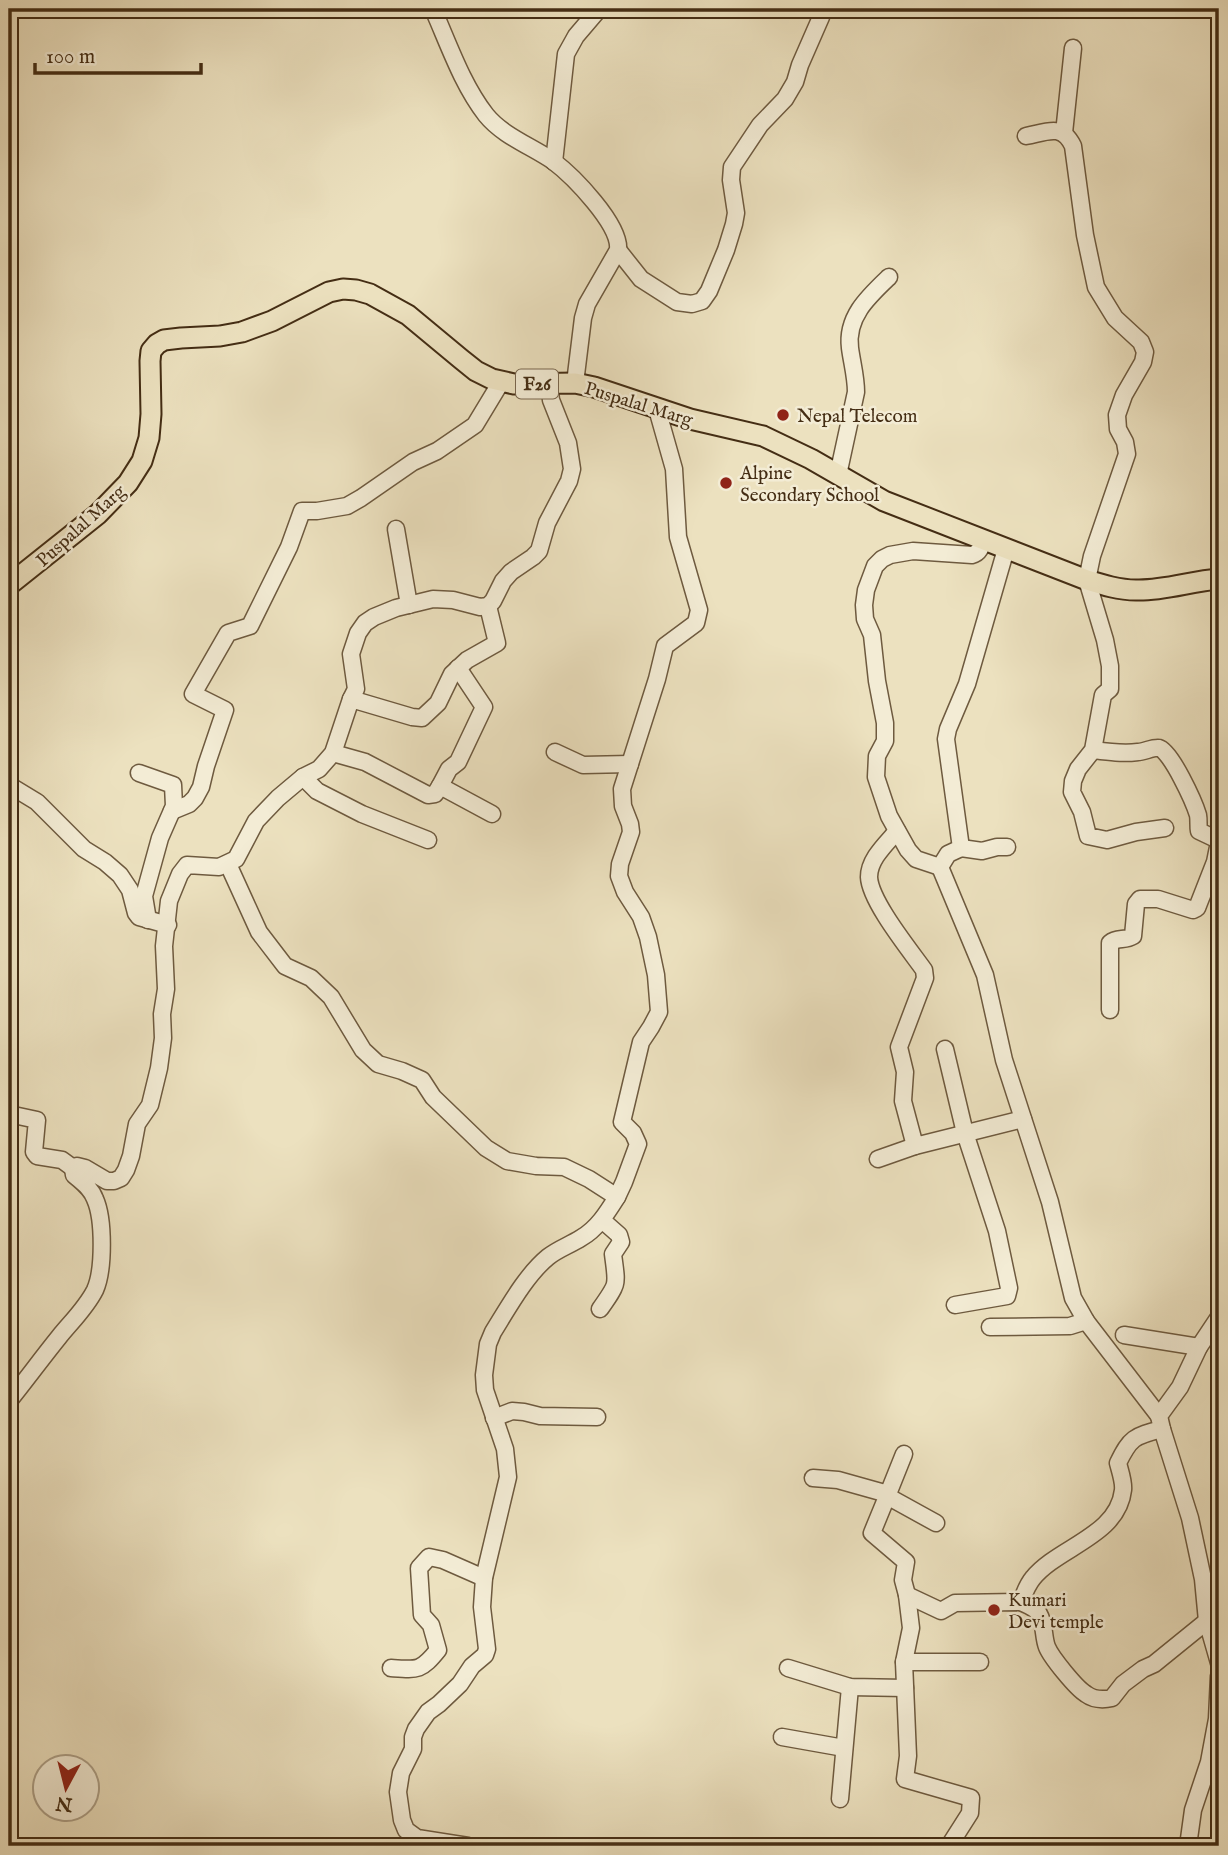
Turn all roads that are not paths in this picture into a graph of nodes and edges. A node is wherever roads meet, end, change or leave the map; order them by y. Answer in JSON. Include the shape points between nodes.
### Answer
{"nodes":[{"id":1,"x":433,"y":9,"type":"edge"},
{"id":2,"x":599,"y":9,"type":"edge"},
{"id":3,"x":822,"y":9,"type":"edge"},
{"id":4,"x":1073,"y":48,"type":"dead end"},
{"id":5,"x":1064,"y":133,"type":"junction"},
{"id":6,"x":1026,"y":136,"type":"dead end"},
{"id":7,"x":554,"y":162,"type":"junction"},
{"id":8,"x":618,"y":250,"type":"junction"},
{"id":9,"x":889,"y":277,"type":"dead end"},
{"id":10,"x":500,"y":382,"type":"junction"},
{"id":11,"x":549,"y":383,"type":"junction"},
{"id":12,"x":575,"y":383,"type":"junction"},
{"id":13,"x":657,"y":409,"type":"junction"},
{"id":14,"x":838,"y":475,"type":"junction"},
{"id":15,"x":396,"y":529,"type":"dead end"},
{"id":16,"x":984,"y":539,"type":"junction"},
{"id":17,"x":1006,"y":549,"type":"junction"},
{"id":18,"x":1219,"y":579,"type":"edge"},
{"id":19,"x":1087,"y":580,"type":"junction"},
{"id":20,"x":9,"y":585,"type":"edge"},
{"id":21,"x":409,"y":605,"type":"junction"},
{"id":22,"x":488,"y":606,"type":"junction"},
{"id":23,"x":458,"y":668,"type":"junction"},
{"id":24,"x":351,"y":699,"type":"junction"},
{"id":25,"x":1093,"y":750,"type":"junction"},
{"id":26,"x":555,"y":752,"type":"dead end"},
{"id":27,"x":333,"y":753,"type":"junction"},
{"id":28,"x":630,"y":764,"type":"junction"},
{"id":29,"x":139,"y":773,"type":"dead end"},
{"id":30,"x":303,"y":777,"type":"junction"},
{"id":31,"x":9,"y":785,"type":"edge"},
{"id":32,"x":440,"y":786,"type":"junction"},
{"id":33,"x":172,"y":811,"type":"junction"},
{"id":34,"x":492,"y":814,"type":"dead end"},
{"id":35,"x":1165,"y":828,"type":"dead end"},
{"id":36,"x":897,"y":831,"type":"junction"},
{"id":37,"x":428,"y":840,"type":"dead end"},
{"id":38,"x":1007,"y":847,"type":"dead end"},
{"id":39,"x":961,"y":848,"type":"junction"},
{"id":40,"x":228,"y":864,"type":"junction"},
{"id":41,"x":940,"y":867,"type":"junction"},
{"id":42,"x":148,"y":920,"type":"junction"},
{"id":43,"x":168,"y":925,"type":"junction"},
{"id":44,"x":1110,"y":1010,"type":"dead end"},
{"id":45,"x":945,"y":1049,"type":"dead end"},
{"id":46,"x":9,"y":1114,"type":"edge"},
{"id":47,"x":1023,"y":1119,"type":"junction"},
{"id":48,"x":965,"y":1133,"type":"junction"},
{"id":49,"x":915,"y":1146,"type":"junction"},
{"id":50,"x":878,"y":1159,"type":"dead end"},
{"id":51,"x":73,"y":1168,"type":"junction"},
{"id":52,"x":617,"y":1197,"type":"junction"},
{"id":53,"x":602,"y":1220,"type":"junction"},
{"id":54,"x":955,"y":1305,"type":"dead end"},
{"id":55,"x":600,"y":1309,"type":"dead end"},
{"id":56,"x":1219,"y":1317,"type":"edge"},
{"id":57,"x":1086,"y":1321,"type":"junction"},
{"id":58,"x":990,"y":1327,"type":"dead end"},
{"id":59,"x":1124,"y":1335,"type":"dead end"},
{"id":60,"x":1199,"y":1347,"type":"junction"},
{"id":61,"x":9,"y":1401,"type":"edge"},
{"id":62,"x":597,"y":1417,"type":"dead end"},
{"id":63,"x":494,"y":1418,"type":"junction"},
{"id":64,"x":1160,"y":1423,"type":"junction"},
{"id":65,"x":904,"y":1454,"type":"dead end"},
{"id":66,"x":813,"y":1478,"type":"dead end"},
{"id":67,"x":888,"y":1495,"type":"junction"},
{"id":68,"x":936,"y":1523,"type":"dead end"},
{"id":69,"x":484,"y":1578,"type":"junction"},
{"id":70,"x":1211,"y":1578,"type":"edge"},
{"id":71,"x":907,"y":1595,"type":"junction"},
{"id":72,"x":1021,"y":1602,"type":"junction"},
{"id":73,"x":1206,"y":1621,"type":"junction"},
{"id":74,"x":904,"y":1662,"type":"junction"},
{"id":75,"x":980,"y":1662,"type":"dead end"},
{"id":76,"x":1219,"y":1663,"type":"edge"},
{"id":77,"x":391,"y":1668,"type":"dead end"},
{"id":78,"x":788,"y":1668,"type":"dead end"},
{"id":79,"x":1219,"y":1676,"type":"edge"},
{"id":80,"x":850,"y":1687,"type":"junction"},
{"id":81,"x":905,"y":1688,"type":"junction"},
{"id":82,"x":782,"y":1737,"type":"dead end"},
{"id":83,"x":844,"y":1748,"type":"junction"},
{"id":84,"x":840,"y":1798,"type":"dead end"},
{"id":85,"x":468,"y":1846,"type":"edge"},
{"id":86,"x":949,"y":1846,"type":"edge"},
{"id":87,"x":1188,"y":1846,"type":"edge"}],
"edges":[{"from":1,"to":7,"type":"street","via":[[462,78],[485,113],[494,124]]},
{"from":2,"to":7,"type":"street","via":[[566,54]]},
{"from":3,"to":8,"type":"street","via":[[795,82],[732,167],[734,224],[702,301],[677,302],[641,279]]},
{"from":4,"to":5,"type":"street"},
{"from":5,"to":6,"type":"street"},
{"from":5,"to":19,"type":"street","via":[[1073,146],[1096,286],[1115,318],[1141,342],[1145,352],[1118,410],[1116,421],[1127,454]]},
{"from":7,"to":8,"type":"street","via":[[606,217]]},
{"from":8,"to":12,"type":"street","via":[[587,304]]},
{"from":9,"to":14,"type":"street","via":[[863,304],[850,328],[856,392]]},
{"from":10,"to":11,"type":"main road","name":"Puspalal Marg","number":"F26"},
{"from":10,"to":20,"type":"main road","name":"Puspalal Marg","number":"F26","via":[[476,371],[408,315],[356,290],[329,292],[242,332],[164,340],[151,351],[151,414],[142,461],[98,514]]},
{"from":10,"to":33,"type":"street","via":[[475,425],[437,451],[347,506],[302,511],[250,626],[229,634],[193,694],[225,710],[201,787],[189,804]]},
{"from":11,"to":12,"type":"main road","name":"Puspalal Marg","number":"F26"},
{"from":11,"to":22,"type":"street","via":[[568,443],[569,481],[547,523],[539,551],[511,572]]},
{"from":12,"to":13,"type":"main road","name":"Puspalal Marg","number":"F26"},
{"from":13,"to":14,"type":"main road","name":"Puspalal Marg","number":"F26","via":[[763,436]]},
{"from":13,"to":28,"type":"street","via":[[674,469],[678,537],[699,615],[696,623],[666,646]]},
{"from":14,"to":16,"type":"main road","name":"Puspalal Marg","number":"F26","via":[[884,501]]},
{"from":15,"to":21,"type":"street"},
{"from":16,"to":17,"type":"main road","name":"Puspalal Marg","number":"F26"},
{"from":16,"to":36,"type":"street","via":[[972,555],[913,551],[890,555],[875,566],[866,590],[865,619],[872,635],[885,723],[876,777]]},
{"from":17,"to":19,"type":"main road","name":"Puspalal Marg","number":"F26"},
{"from":17,"to":39,"type":"street","via":[[946,739]]},
{"from":18,"to":19,"type":"main road","name":"Puspalal Marg","number":"F26","via":[[1137,590]]},
{"from":19,"to":25,"type":"street","via":[[1110,666],[1110,688],[1103,695]]},
{"from":21,"to":22,"type":"street","via":[[433,599]]},
{"from":21,"to":24,"type":"street","via":[[374,617],[358,633],[351,653],[356,682]]},
{"from":22,"to":23,"type":"street","via":[[497,643]]},
{"from":23,"to":24,"type":"street","via":[[438,703],[422,718]]},
{"from":23,"to":32,"type":"street","via":[[484,708],[458,762]]},
{"from":24,"to":27,"type":"street"},
{"from":25,"to":35,"type":"street","via":[[1078,769],[1072,792],[1088,836],[1107,839]]},
{"from":25,"to":44,"type":"street","via":[[1163,750],[1195,808],[1199,831],[1219,842],[1197,908],[1140,899],[1133,936],[1110,943]]},
{"from":26,"to":28,"type":"street","via":[[583,765]]},
{"from":27,"to":30,"type":"street","via":[[319,769]]},
{"from":27,"to":32,"type":"street","via":[[365,762],[428,795]]},
{"from":28,"to":52,"type":"street","via":[[622,789],[631,832],[619,876],[648,937],[659,1012],[636,1055],[622,1122],[638,1144]]},
{"from":29,"to":33,"type":"street","via":[[173,785]]},
{"from":30,"to":37,"type":"street","via":[[317,791],[362,814]]},
{"from":30,"to":40,"type":"street","via":[[256,821],[236,859]]},
{"from":31,"to":42,"type":"street","via":[[37,802],[83,849],[120,875],[136,913]]},
{"from":32,"to":34,"type":"street"},
{"from":33,"to":42,"type":"street","via":[[144,896]]},
{"from":36,"to":41,"type":"street","via":[[916,859]]},
{"from":36,"to":49,"type":"street","via":[[874,857],[869,876],[874,896],[925,978],[899,1047],[905,1072],[903,1101]]},
{"from":38,"to":39,"type":"street"},
{"from":39,"to":41,"type":"street","via":[[948,854]]},
{"from":40,"to":43,"type":"street","via":[[187,865],[169,901]]},
{"from":40,"to":52,"type":"street","via":[[259,932],[285,966],[311,978],[331,997],[363,1050],[378,1064],[422,1080],[433,1097],[486,1148],[508,1161],[564,1167]]},
{"from":41,"to":47,"type":"street","via":[[985,975]]},
{"from":42,"to":43,"type":"street"},
{"from":43,"to":51,"type":"street","via":[[159,1068],[150,1105],[137,1124],[126,1170],[121,1178],[107,1181],[85,1168]]},
{"from":45,"to":48,"type":"street"},
{"from":46,"to":51,"type":"street","via":[[37,1120],[37,1156],[62,1160]]},
{"from":47,"to":48,"type":"street"},
{"from":47,"to":57,"type":"street","via":[[1050,1202],[1073,1298]]},
{"from":48,"to":49,"type":"street"},
{"from":48,"to":54,"type":"street","via":[[997,1231],[1009,1288],[1007,1296]]},
{"from":49,"to":50,"type":"street"},
{"from":51,"to":61,"type":"street","via":[[95,1199],[100,1218],[96,1287],[87,1305]]},
{"from":52,"to":53,"type":"street"},
{"from":53,"to":55,"type":"street","via":[[620,1235],[621,1242],[613,1254],[616,1286]]},
{"from":53,"to":63,"type":"street","via":[[546,1258],[493,1332],[484,1375]]},
{"from":56,"to":60,"type":"street"},
{"from":57,"to":58,"type":"street","via":[[1070,1326]]},
{"from":57,"to":64,"type":"street"},
{"from":59,"to":60,"type":"street"},
{"from":60,"to":64,"type":"street"},
{"from":62,"to":63,"type":"street","via":[[512,1411]]},
{"from":63,"to":69,"type":"street","via":[[505,1449],[508,1477]]},
{"from":64,"to":70,"type":"street"},
{"from":64,"to":72,"type":"street","via":[[1128,1443],[1118,1463],[1124,1488],[1118,1508],[1102,1527],[1041,1570]]},
{"from":65,"to":67,"type":"street"},
{"from":66,"to":67,"type":"street","via":[[838,1480]]},
{"from":67,"to":68,"type":"street"},
{"from":67,"to":71,"type":"street","via":[[872,1532],[906,1562],[903,1580]]},
{"from":69,"to":77,"type":"street","via":[[429,1557],[419,1569],[422,1615],[432,1625],[438,1650],[414,1670]]},
{"from":69,"to":85,"type":"street","via":[[485,1654],[420,1721],[414,1749],[398,1784],[402,1820],[411,1836]]},
{"from":70,"to":73,"type":"street"},
{"from":71,"to":72,"type":"street","via":[[941,1611],[955,1603]]},
{"from":71,"to":74,"type":"street","via":[[911,1628]]},
{"from":72,"to":73,"type":"street","via":[[1039,1613],[1046,1646],[1059,1665],[1088,1696],[1101,1700],[1112,1698]]},
{"from":73,"to":76,"type":"street"},
{"from":74,"to":75,"type":"street"},
{"from":74,"to":81,"type":"street"},
{"from":78,"to":80,"type":"street"},
{"from":79,"to":87,"type":"street","via":[[1217,1719]]},
{"from":80,"to":81,"type":"street"},
{"from":80,"to":83,"type":"street"},
{"from":81,"to":86,"type":"street","via":[[905,1779],[971,1798],[970,1813]]},
{"from":82,"to":83,"type":"street"},
{"from":83,"to":84,"type":"street"}]}
